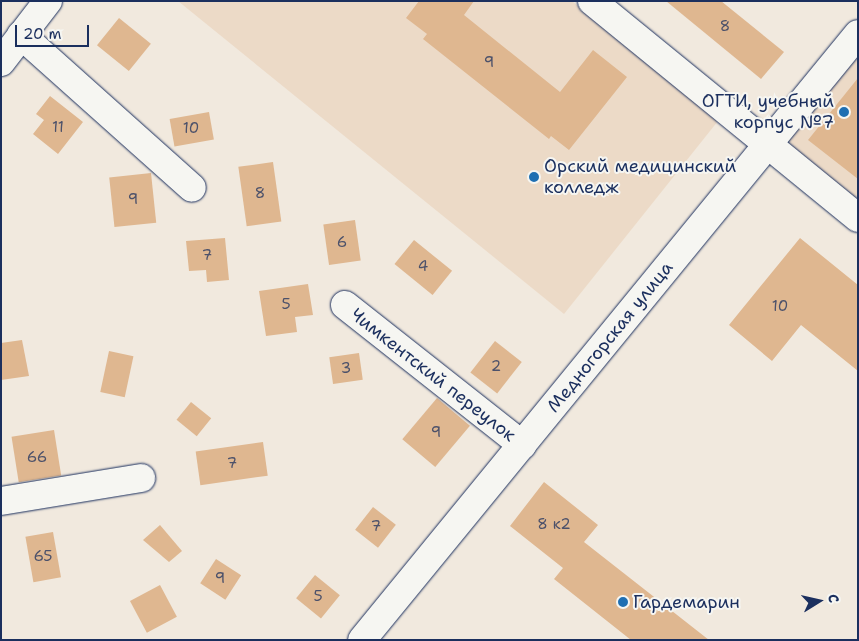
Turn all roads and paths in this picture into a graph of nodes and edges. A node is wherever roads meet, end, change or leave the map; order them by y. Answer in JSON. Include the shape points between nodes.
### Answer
{"nodes":[{"id":1,"x":48,"y":1,"type":"edge"},
{"id":2,"x":592,"y":1,"type":"edge"},
{"id":3,"x":858,"y":34,"type":"edge"},
{"id":4,"x":21,"y":35,"type":"junction"},
{"id":5,"x":1,"y":56,"type":"edge"},
{"id":6,"x":1,"y":62,"type":"edge"},
{"id":7,"x":767,"y":144,"type":"junction"},
{"id":8,"x":192,"y":188,"type":"dead end"},
{"id":9,"x":858,"y":218,"type":"edge"},
{"id":10,"x":345,"y":305,"type":"dead end"},
{"id":11,"x":522,"y":445,"type":"junction"},
{"id":12,"x":141,"y":478,"type":"dead end"},
{"id":13,"x":1,"y":502,"type":"edge"},
{"id":14,"x":362,"y":640,"type":"edge"}],
"edges":[{"from":1,"to":4,"type":"street"},
{"from":2,"to":7,"type":"street"},
{"from":3,"to":7,"type":"street","name":"Медногорская улица"},
{"from":4,"to":5,"type":"street"},
{"from":4,"to":6,"type":"street"},
{"from":4,"to":8,"type":"street"},
{"from":7,"to":9,"type":"street"},
{"from":7,"to":11,"type":"street","name":"Медногорская улица"},
{"from":10,"to":11,"type":"street","name":"Чимкентский переулок"},
{"from":11,"to":14,"type":"street","name":"Медногорская улица"},
{"from":12,"to":13,"type":"street"}]}
